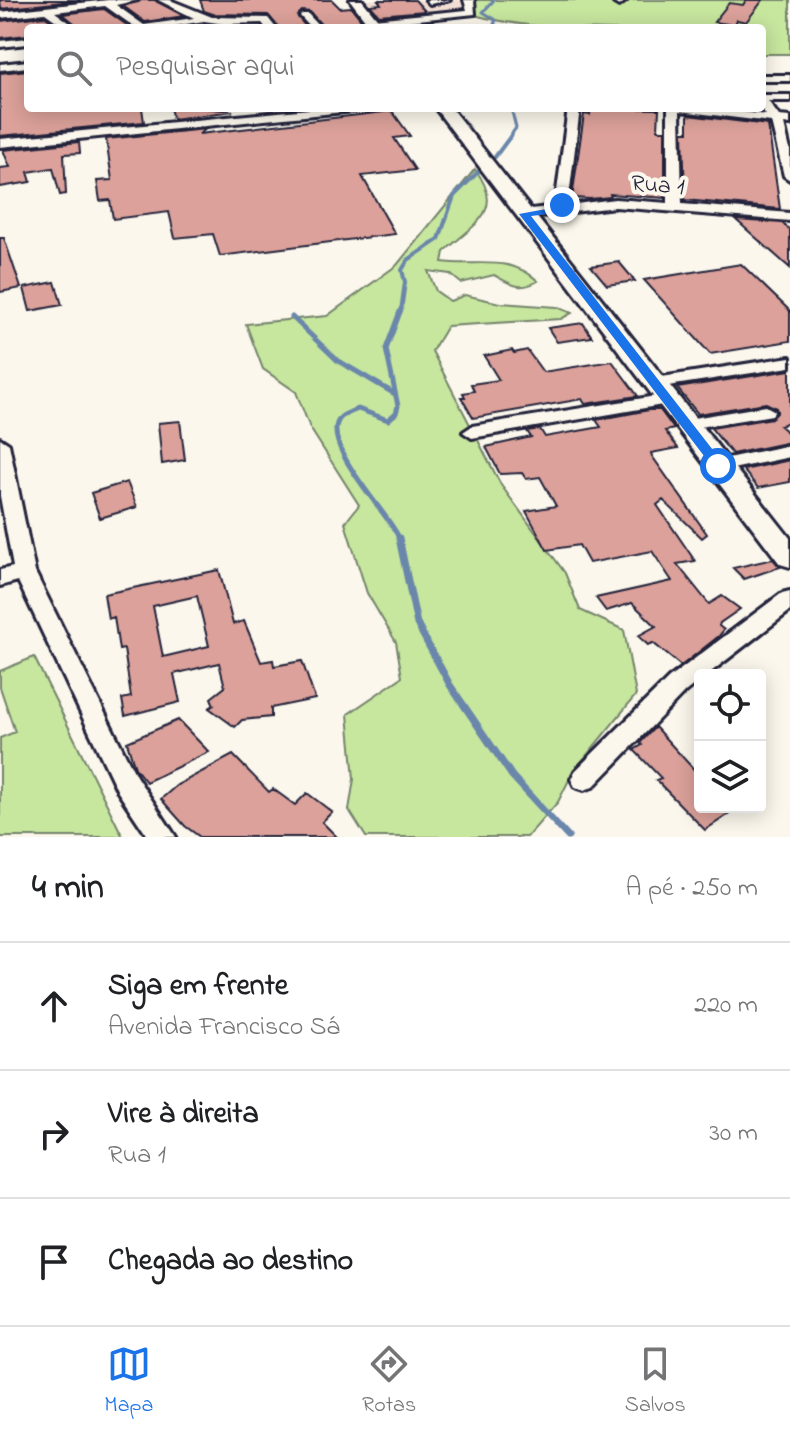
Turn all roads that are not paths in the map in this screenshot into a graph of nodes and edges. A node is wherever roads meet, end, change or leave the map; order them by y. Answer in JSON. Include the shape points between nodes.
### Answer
{"nodes":[{"id":1,"x":133,"y":0,"type":"edge"},
{"id":2,"x":163,"y":0,"type":"edge"},
{"id":3,"x":194,"y":0,"type":"edge"},
{"id":4,"x":356,"y":0,"type":"edge"},
{"id":5,"x":445,"y":0,"type":"edge"},
{"id":6,"x":469,"y":0,"type":"edge"},
{"id":7,"x":430,"y":1,"type":"edge"},
{"id":8,"x":107,"y":3,"type":"junction"},
{"id":9,"x":47,"y":10,"type":"junction"},
{"id":10,"x":0,"y":15,"type":"edge"},
{"id":11,"x":305,"y":16,"type":"dead end"},
{"id":12,"x":207,"y":18,"type":"junction"},
{"id":13,"x":66,"y":24,"type":"edge"},
{"id":14,"x":136,"y":24,"type":"edge"},
{"id":15,"x":167,"y":24,"type":"edge"},
{"id":16,"x":233,"y":24,"type":"edge"},
{"id":17,"x":312,"y":24,"type":"edge"},
{"id":18,"x":375,"y":24,"type":"edge"},
{"id":19,"x":384,"y":24,"type":"edge"},
{"id":20,"x":0,"y":29,"type":"edge"},
{"id":21,"x":23,"y":42,"type":"edge"},
{"id":22,"x":0,"y":44,"type":"edge"},
{"id":23,"x":24,"y":64,"type":"edge"},
{"id":24,"x":0,"y":67,"type":"edge"},
{"id":25,"x":766,"y":78,"type":"edge"},
{"id":26,"x":790,"y":78,"type":"edge"},
{"id":27,"x":790,"y":98,"type":"edge"},
{"id":28,"x":766,"y":100,"type":"edge"},
{"id":29,"x":766,"y":104,"type":"edge"},
{"id":30,"x":266,"y":112,"type":"edge"},
{"id":31,"x":446,"y":112,"type":"edge"},
{"id":32,"x":573,"y":112,"type":"edge"},
{"id":33,"x":674,"y":112,"type":"edge"},
{"id":34,"x":719,"y":112,"type":"edge"},
{"id":35,"x":244,"y":113,"type":"edge"},
{"id":36,"x":784,"y":121,"type":"edge"},
{"id":37,"x":0,"y":143,"type":"edge"},
{"id":38,"x":788,"y":157,"type":"edge"},
{"id":39,"x":790,"y":176,"type":"edge"},
{"id":40,"x":675,"y":207,"type":"junction"},
{"id":41,"x":561,"y":210,"type":"junction"},
{"id":42,"x":524,"y":214,"type":"junction"},
{"id":43,"x":788,"y":219,"type":"edge"},
{"id":44,"x":790,"y":362,"type":"edge"},
{"id":45,"x":662,"y":391,"type":"junction"},
{"id":46,"x":766,"y":411,"type":"dead end"},
{"id":47,"x":687,"y":424,"type":"junction"},
{"id":48,"x":472,"y":432,"type":"dead end"},
{"id":49,"x":0,"y":444,"type":"edge"},
{"id":50,"x":790,"y":451,"type":"edge"},
{"id":51,"x":718,"y":466,"type":"junction"},
{"id":52,"x":790,"y":557,"type":"edge"},
{"id":53,"x":24,"y":572,"type":"junction"},
{"id":54,"x":0,"y":578,"type":"edge"},
{"id":55,"x":790,"y":599,"type":"edge"},
{"id":56,"x":584,"y":779,"type":"dead end"},
{"id":57,"x":163,"y":837,"type":"edge"}],
"edges":[{"from":1,"to":8,"type":"street"},
{"from":2,"to":12,"type":"street","via":[[193,17]]},
{"from":3,"to":12,"type":"street"},
{"from":4,"to":18,"type":"main road"},
{"from":5,"to":7,"type":"street"},
{"from":6,"to":19,"type":"street","via":[[472,12]]},
{"from":8,"to":9,"type":"street"},
{"from":8,"to":14,"type":"street"},
{"from":9,"to":10,"type":"street"},
{"from":9,"to":13,"type":"street"},
{"from":11,"to":17,"type":"street"},
{"from":12,"to":15,"type":"street"},
{"from":12,"to":16,"type":"street"},
{"from":20,"to":21,"type":"street"},
{"from":21,"to":22,"type":"street"},
{"from":23,"to":24,"type":"street"},
{"from":25,"to":26,"type":"street"},
{"from":27,"to":28,"type":"street"},
{"from":29,"to":36,"type":"street"},
{"from":30,"to":35,"type":"street"},
{"from":31,"to":42,"type":"main road"},
{"from":32,"to":41,"type":"street"},
{"from":33,"to":40,"type":"street"},
{"from":34,"to":36,"type":"street"},
{"from":35,"to":37,"type":"street"},
{"from":36,"to":38,"type":"street"},
{"from":38,"to":39,"type":"street"},
{"from":40,"to":41,"type":"street","name":"Rua 1","via":[[615,203]]},
{"from":40,"to":43,"type":"street","name":"Rua 1"},
{"from":41,"to":42,"type":"street","name":"Rua 1"},
{"from":42,"to":45,"type":"main road"},
{"from":44,"to":45,"type":"street"},
{"from":45,"to":47,"type":"main road"},
{"from":45,"to":48,"type":"street"},
{"from":46,"to":47,"type":"street"},
{"from":47,"to":51,"type":"main road"},
{"from":49,"to":53,"type":"street"},
{"from":50,"to":51,"type":"street"},
{"from":51,"to":52,"type":"main road"},
{"from":53,"to":54,"type":"street"},
{"from":53,"to":57,"type":"street","via":[[127,784]]},
{"from":55,"to":56,"type":"street","via":[[677,685]]}]}
